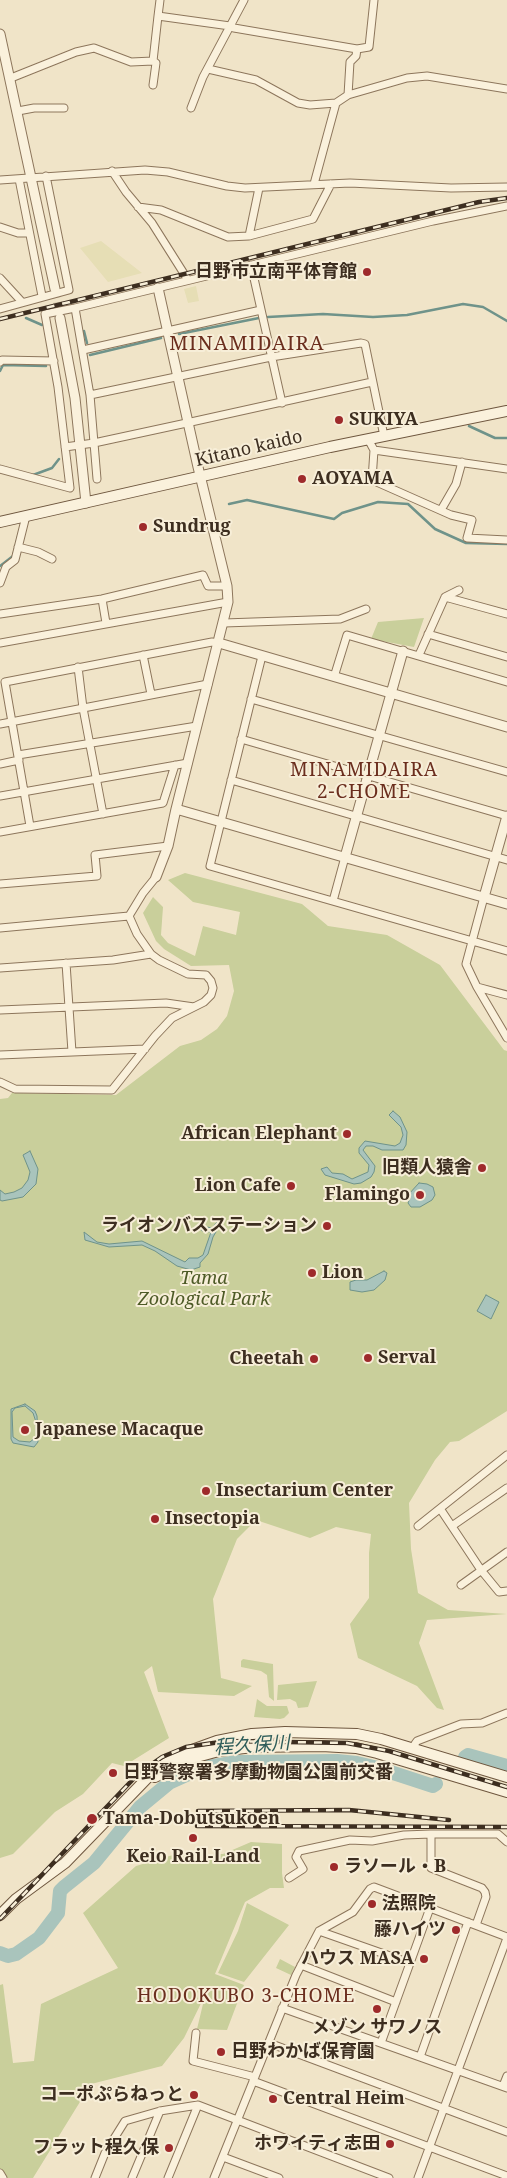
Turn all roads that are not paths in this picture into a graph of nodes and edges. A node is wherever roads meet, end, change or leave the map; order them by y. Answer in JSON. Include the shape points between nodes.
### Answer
{"nodes":[{"id":1,"x":160,"y":0,"type":"edge"},
{"id":2,"x":244,"y":0,"type":"edge"},
{"id":3,"x":374,"y":0,"type":"edge"},
{"id":4,"x":158,"y":16,"type":"junction"},
{"id":5,"x":230,"y":26,"type":"junction"},
{"id":6,"x":0,"y":34,"type":"edge"},
{"id":7,"x":357,"y":49,"type":"junction"},
{"id":8,"x":153,"y":61,"type":"junction"},
{"id":9,"x":208,"y":69,"type":"junction"},
{"id":10,"x":11,"y":78,"type":"junction"},
{"id":11,"x":154,"y":85,"type":"dead end"},
{"id":12,"x":507,"y":89,"type":"edge"},
{"id":13,"x":348,"y":95,"type":"junction"},
{"id":14,"x":336,"y":103,"type":"junction"},
{"id":15,"x":64,"y":108,"type":"dead end"},
{"id":16,"x":191,"y":108,"type":"dead end"},
{"id":17,"x":18,"y":111,"type":"junction"},
{"id":18,"x":112,"y":171,"type":"junction"},
{"id":19,"x":46,"y":176,"type":"junction"},
{"id":20,"x":32,"y":178,"type":"junction"},
{"id":21,"x":19,"y":179,"type":"junction"},
{"id":22,"x":0,"y":180,"type":"edge"},
{"id":23,"x":314,"y":184,"type":"junction"},
{"id":24,"x":331,"y":184,"type":"junction"},
{"id":25,"x":507,"y":187,"type":"edge"},
{"id":26,"x":259,"y":188,"type":"junction"},
{"id":27,"x":507,"y":206,"type":"edge"},
{"id":28,"x":138,"y":207,"type":"junction"},
{"id":29,"x":0,"y":226,"type":"edge"},
{"id":30,"x":29,"y":233,"type":"junction"},
{"id":31,"x":249,"y":236,"type":"junction"},
{"id":32,"x":250,"y":265,"type":"junction"},
{"id":33,"x":0,"y":278,"type":"edge"},
{"id":34,"x":188,"y":280,"type":"junction"},
{"id":35,"x":158,"y":288,"type":"junction"},
{"id":36,"x":55,"y":289,"type":"tunnel mouth"},
{"id":37,"x":42,"y":296,"type":"junction"},
{"id":38,"x":22,"y":302,"type":"junction"},
{"id":39,"x":0,"y":308,"type":"edge"},
{"id":40,"x":75,"y":308,"type":"junction"},
{"id":41,"x":261,"y":310,"type":"junction"},
{"id":42,"x":60,"y":318,"type":"tunnel mouth"},
{"id":43,"x":168,"y":331,"type":"junction"},
{"id":44,"x":83,"y":350,"type":"junction"},
{"id":45,"x":271,"y":356,"type":"junction"},
{"id":46,"x":1,"y":359,"type":"edge"},
{"id":47,"x":54,"y":361,"type":"junction"},
{"id":48,"x":178,"y":377,"type":"junction"},
{"id":49,"x":372,"y":382,"type":"junction"},
{"id":50,"x":90,"y":395,"type":"junction"},
{"id":51,"x":282,"y":403,"type":"junction"},
{"id":52,"x":507,"y":411,"type":"edge"},
{"id":53,"x":188,"y":423,"type":"junction"},
{"id":54,"x":384,"y":436,"type":"junction"},
{"id":55,"x":368,"y":439,"type":"junction"},
{"id":56,"x":94,"y":443,"type":"junction"},
{"id":57,"x":80,"y":445,"type":"junction"},
{"id":58,"x":65,"y":447,"type":"junction"},
{"id":59,"x":374,"y":450,"type":"junction"},
{"id":60,"x":462,"y":462,"type":"junction"},
{"id":61,"x":0,"y":469,"type":"edge"},
{"id":62,"x":507,"y":469,"type":"edge"},
{"id":63,"x":200,"y":477,"type":"junction"},
{"id":64,"x":96,"y":479,"type":"dead end"},
{"id":65,"x":86,"y":503,"type":"junction"},
{"id":66,"x":441,"y":510,"type":"junction"},
{"id":67,"x":26,"y":516,"type":"junction"},
{"id":68,"x":0,"y":522,"type":"edge"},
{"id":69,"x":507,"y":540,"type":"edge"},
{"id":70,"x":18,"y":547,"type":"junction"},
{"id":71,"x":52,"y":559,"type":"dead end"},
{"id":72,"x":0,"y":582,"type":"edge"},
{"id":73,"x":227,"y":586,"type":"junction"},
{"id":74,"x":459,"y":590,"type":"dead end"},
{"id":75,"x":446,"y":598,"type":"junction"},
{"id":76,"x":102,"y":599,"type":"junction"},
{"id":77,"x":228,"y":602,"type":"junction"},
{"id":78,"x":366,"y":609,"type":"dead end"},
{"id":79,"x":0,"y":614,"type":"edge"},
{"id":80,"x":507,"y":614,"type":"edge"},
{"id":81,"x":106,"y":623,"type":"junction"},
{"id":82,"x":224,"y":623,"type":"junction"},
{"id":83,"x":428,"y":634,"type":"junction"},
{"id":84,"x":0,"y":643,"type":"edge"},
{"id":85,"x":219,"y":643,"type":"junction"},
{"id":86,"x":403,"y":651,"type":"junction"},
{"id":87,"x":143,"y":655,"type":"junction"},
{"id":88,"x":419,"y":655,"type":"junction"},
{"id":89,"x":262,"y":656,"type":"junction"},
{"id":90,"x":507,"y":657,"type":"edge"},
{"id":91,"x":78,"y":667,"type":"junction"},
{"id":92,"x":334,"y":677,"type":"junction"},
{"id":93,"x":3,"y":682,"type":"edge"},
{"id":94,"x":507,"y":682,"type":"edge"},
{"id":95,"x":208,"y":684,"type":"junction"},
{"id":96,"x":391,"y":693,"type":"junction"},
{"id":97,"x":151,"y":694,"type":"junction"},
{"id":98,"x":251,"y":699,"type":"junction"},
{"id":99,"x":83,"y":708,"type":"junction"},
{"id":100,"x":13,"y":722,"type":"junction"},
{"id":101,"x":0,"y":724,"type":"edge"},
{"id":102,"x":197,"y":726,"type":"junction"},
{"id":103,"x":507,"y":727,"type":"edge"},
{"id":104,"x":379,"y":735,"type":"junction"},
{"id":105,"x":241,"y":739,"type":"junction"},
{"id":106,"x":90,"y":744,"type":"junction"},
{"id":107,"x":19,"y":758,"type":"junction"},
{"id":108,"x":188,"y":763,"type":"junction"},
{"id":109,"x":0,"y":764,"type":"edge"},
{"id":110,"x":175,"y":765,"type":"junction"},
{"id":111,"x":507,"y":772,"type":"edge"},
{"id":112,"x":368,"y":776,"type":"junction"},
{"id":113,"x":97,"y":779,"type":"junction"},
{"id":114,"x":231,"y":780,"type":"junction"},
{"id":115,"x":24,"y":791,"type":"junction"},
{"id":116,"x":0,"y":796,"type":"edge"},
{"id":117,"x":176,"y":809,"type":"junction"},
{"id":118,"x":103,"y":814,"type":"junction"},
{"id":119,"x":357,"y":816,"type":"junction"},
{"id":120,"x":507,"y":816,"type":"edge"},
{"id":121,"x":221,"y":822,"type":"junction"},
{"id":122,"x":30,"y":826,"type":"junction"},
{"id":123,"x":0,"y":832,"type":"edge"},
{"id":124,"x":168,"y":846,"type":"junction"},
{"id":125,"x":345,"y":857,"type":"junction"},
{"id":126,"x":496,"y":857,"type":"junction"},
{"id":127,"x":507,"y":860,"type":"edge"},
{"id":128,"x":156,"y":877,"type":"joint"},
{"id":129,"x":0,"y":884,"type":"edge"},
{"id":130,"x":484,"y":897,"type":"junction"},
{"id":131,"x":333,"y":901,"type":"junction"},
{"id":132,"x":507,"y":904,"type":"edge"},
{"id":133,"x":129,"y":916,"type":"junction"},
{"id":134,"x":0,"y":928,"type":"edge"},
{"id":135,"x":472,"y":941,"type":"junction"},
{"id":136,"x":507,"y":951,"type":"edge"},
{"id":137,"x":150,"y":954,"type":"junction"},
{"id":138,"x":66,"y":963,"type":"junction"},
{"id":139,"x":0,"y":968,"type":"edge"},
{"id":140,"x":477,"y":986,"type":"junction"},
{"id":141,"x":507,"y":995,"type":"edge"},
{"id":142,"x":69,"y":1006,"type":"junction"},
{"id":143,"x":196,"y":1007,"type":"junction"},
{"id":144,"x":0,"y":1010,"type":"edge"},
{"id":145,"x":507,"y":1038,"type":"edge"},
{"id":146,"x":145,"y":1049,"type":"junction"},
{"id":147,"x":72,"y":1052,"type":"junction"},
{"id":148,"x":0,"y":1055,"type":"edge"},
{"id":149,"x":0,"y":1082,"type":"edge"},
{"id":150,"x":506,"y":1460,"type":"edge"},
{"id":151,"x":507,"y":1488,"type":"edge"},
{"id":152,"x":441,"y":1510,"type":"junction"},
{"id":153,"x":418,"y":1526,"type":"dead end"},
{"id":154,"x":452,"y":1526,"type":"junction"},
{"id":155,"x":507,"y":1552,"type":"edge"},
{"id":156,"x":482,"y":1570,"type":"junction"},
{"id":157,"x":460,"y":1585,"type":"dead end"},
{"id":158,"x":507,"y":1591,"type":"edge"},
{"id":159,"x":507,"y":1713,"type":"edge"},
{"id":160,"x":412,"y":1748,"type":"junction"},
{"id":161,"x":507,"y":1777,"type":"edge"},
{"id":162,"x":137,"y":1788,"type":"junction"},
{"id":163,"x":507,"y":1792,"type":"edge"},
{"id":164,"x":431,"y":1834,"type":"junction"},
{"id":165,"x":507,"y":1842,"type":"edge"},
{"id":166,"x":289,"y":1878,"type":"dead end"},
{"id":167,"x":430,"y":1908,"type":"junction"},
{"id":168,"x":0,"y":1915,"type":"edge"},
{"id":169,"x":468,"y":1922,"type":"junction"},
{"id":170,"x":476,"y":1925,"type":"junction"},
{"id":171,"x":319,"y":1931,"type":"junction"},
{"id":172,"x":507,"y":1937,"type":"edge"},
{"id":173,"x":410,"y":1963,"type":"junction"},
{"id":174,"x":301,"y":1965,"type":"junction"},
{"id":175,"x":396,"y":2002,"type":"junction"},
{"id":176,"x":282,"y":2008,"type":"junction"},
{"id":177,"x":196,"y":2034,"type":"dead end"},
{"id":178,"x":268,"y":2043,"type":"junction"},
{"id":179,"x":381,"y":2043,"type":"junction"},
{"id":180,"x":420,"y":2057,"type":"junction"},
{"id":181,"x":458,"y":2070,"type":"junction"},
{"id":182,"x":507,"y":2076,"type":"edge"},
{"id":183,"x":254,"y":2079,"type":"junction"},
{"id":184,"x":505,"y":2087,"type":"edge"},
{"id":185,"x":198,"y":2105,"type":"junction"},
{"id":186,"x":444,"y":2109,"type":"junction"},
{"id":187,"x":160,"y":2112,"type":"junction"},
{"id":188,"x":237,"y":2121,"type":"junction"},
{"id":189,"x":507,"y":2132,"type":"edge"},
{"id":190,"x":429,"y":2148,"type":"junction"},
{"id":191,"x":223,"y":2157,"type":"junction"},
{"id":192,"x":0,"y":2174,"type":"edge"},
{"id":193,"x":507,"y":2176,"type":"edge"},
{"id":194,"x":3,"y":2178,"type":"edge"},
{"id":195,"x":95,"y":2178,"type":"edge"},
{"id":196,"x":132,"y":2178,"type":"edge"},
{"id":197,"x":168,"y":2178,"type":"edge"},
{"id":198,"x":214,"y":2178,"type":"edge"},
{"id":199,"x":279,"y":2178,"type":"edge"},
{"id":200,"x":389,"y":2178,"type":"edge"},
{"id":201,"x":418,"y":2178,"type":"edge"}],
"edges":[{"from":1,"to":4,"type":"street"},
{"from":2,"to":5,"type":"street"},
{"from":3,"to":7,"type":"street","via":[[369,47]]},
{"from":4,"to":5,"type":"street"},
{"from":4,"to":8,"type":"street"},
{"from":5,"to":7,"type":"street"},
{"from":5,"to":9,"type":"street"},
{"from":6,"to":10,"type":"street"},
{"from":7,"to":13,"type":"street","via":[[350,62]]},
{"from":8,"to":10,"type":"street","via":[[131,62],[94,48]]},
{"from":8,"to":11,"type":"street","via":[[156,63]]},
{"from":9,"to":14,"type":"street","via":[[256,80],[298,103]]},
{"from":9,"to":16,"type":"street"},
{"from":10,"to":17,"type":"street"},
{"from":12,"to":13,"type":"street","via":[[427,76],[407,78]]},
{"from":13,"to":14,"type":"street"},
{"from":14,"to":23,"type":"street"},
{"from":15,"to":17,"type":"street"},
{"from":17,"to":20,"type":"street"},
{"from":18,"to":19,"type":"street"},
{"from":18,"to":26,"type":"street","via":[[160,171],[227,186]]},
{"from":18,"to":28,"type":"street"},
{"from":19,"to":20,"type":"street"},
{"from":19,"to":37,"type":"street","via":[[69,290]]},
{"from":20,"to":21,"type":"street"},
{"from":20,"to":36,"type":"street"},
{"from":21,"to":22,"type":"street"},
{"from":21,"to":30,"type":"street"},
{"from":23,"to":24,"type":"street"},
{"from":23,"to":26,"type":"street"},
{"from":24,"to":25,"type":"street"},
{"from":24,"to":31,"type":"street","via":[[313,219]]},
{"from":26,"to":31,"type":"street"},
{"from":27,"to":32,"type":"street"},
{"from":28,"to":31,"type":"street","via":[[161,210],[228,237]]},
{"from":28,"to":34,"type":"street","via":[[152,223]]},
{"from":29,"to":30,"type":"street","via":[[18,233]]},
{"from":30,"to":37,"type":"street"},
{"from":32,"to":34,"type":"street"},
{"from":32,"to":41,"type":"street"},
{"from":33,"to":38,"type":"street"},
{"from":34,"to":35,"type":"street"},
{"from":35,"to":40,"type":"street"},
{"from":35,"to":43,"type":"street"},
{"from":37,"to":38,"type":"street"},
{"from":38,"to":39,"type":"street"},
{"from":40,"to":44,"type":"street"},
{"from":40,"to":47,"type":"street","via":[[45,314]]},
{"from":41,"to":43,"type":"street"},
{"from":41,"to":45,"type":"street"},
{"from":42,"to":57,"type":"street"},
{"from":43,"to":44,"type":"street"},
{"from":43,"to":48,"type":"street"},
{"from":44,"to":50,"type":"street"},
{"from":45,"to":48,"type":"street"},
{"from":45,"to":49,"type":"street","via":[[364,344]]},
{"from":45,"to":51,"type":"street"},
{"from":46,"to":47,"type":"street"},
{"from":47,"to":58,"type":"street"},
{"from":48,"to":50,"type":"street"},
{"from":48,"to":53,"type":"street"},
{"from":49,"to":51,"type":"street"},
{"from":49,"to":54,"type":"street"},
{"from":50,"to":56,"type":"street"},
{"from":51,"to":53,"type":"street"},
{"from":52,"to":54,"type":"main road","name":"Kitano kaido"},
{"from":53,"to":56,"type":"street"},
{"from":53,"to":63,"type":"street"},
{"from":54,"to":55,"type":"main road","name":"Kitano kaido"},
{"from":55,"to":59,"type":"street"},
{"from":55,"to":63,"type":"main road","name":"Kitano kaido"},
{"from":56,"to":57,"type":"street"},
{"from":56,"to":64,"type":"street"},
{"from":57,"to":58,"type":"street"},
{"from":57,"to":65,"type":"street"},
{"from":58,"to":61,"type":"street","via":[[70,488]]},
{"from":59,"to":60,"type":"street"},
{"from":59,"to":66,"type":"street","via":[[372,480]]},
{"from":60,"to":62,"type":"street"},
{"from":60,"to":66,"type":"street","via":[[451,495]]},
{"from":63,"to":65,"type":"main road","name":"Kitano kaido"},
{"from":63,"to":73,"type":"street"},
{"from":65,"to":67,"type":"main road","name":"Kitano kaido"},
{"from":66,"to":69,"type":"street","via":[[472,520],[467,538]]},
{"from":67,"to":68,"type":"main road","name":"Kitano kaido"},
{"from":67,"to":70,"type":"street"},
{"from":70,"to":71,"type":"street"},
{"from":70,"to":72,"type":"street","via":[[15,560],[6,567]]},
{"from":73,"to":76,"type":"street","via":[[208,586],[203,575]]},
{"from":73,"to":77,"type":"street"},
{"from":74,"to":75,"type":"street"},
{"from":75,"to":80,"type":"street"},
{"from":75,"to":83,"type":"street"},
{"from":76,"to":79,"type":"street"},
{"from":76,"to":81,"type":"street"},
{"from":77,"to":81,"type":"street"},
{"from":77,"to":82,"type":"street"},
{"from":78,"to":82,"type":"street","via":[[340,619]]},
{"from":81,"to":84,"type":"street"},
{"from":82,"to":85,"type":"street"},
{"from":83,"to":88,"type":"street"},
{"from":83,"to":90,"type":"street"},
{"from":85,"to":87,"type":"street"},
{"from":85,"to":89,"type":"street"},
{"from":85,"to":95,"type":"street"},
{"from":86,"to":88,"type":"street"},
{"from":86,"to":92,"type":"street","via":[[347,635]]},
{"from":86,"to":96,"type":"street"},
{"from":87,"to":91,"type":"street"},
{"from":87,"to":97,"type":"street"},
{"from":88,"to":94,"type":"street"},
{"from":89,"to":92,"type":"street"},
{"from":89,"to":98,"type":"street"},
{"from":91,"to":93,"type":"street"},
{"from":91,"to":99,"type":"street"},
{"from":92,"to":96,"type":"street"},
{"from":93,"to":100,"type":"street"},
{"from":95,"to":97,"type":"street"},
{"from":95,"to":102,"type":"street"},
{"from":96,"to":103,"type":"street"},
{"from":96,"to":104,"type":"street"},
{"from":97,"to":99,"type":"street"},
{"from":98,"to":104,"type":"street"},
{"from":98,"to":105,"type":"street"},
{"from":99,"to":100,"type":"street"},
{"from":99,"to":106,"type":"street"},
{"from":100,"to":101,"type":"street"},
{"from":100,"to":107,"type":"street"},
{"from":102,"to":106,"type":"street"},
{"from":102,"to":108,"type":"street"},
{"from":104,"to":111,"type":"street"},
{"from":104,"to":112,"type":"street"},
{"from":105,"to":112,"type":"street"},
{"from":105,"to":114,"type":"street"},
{"from":106,"to":107,"type":"street"},
{"from":106,"to":113,"type":"street"},
{"from":107,"to":109,"type":"street"},
{"from":107,"to":115,"type":"street"},
{"from":108,"to":110,"type":"street"},
{"from":108,"to":117,"type":"street"},
{"from":110,"to":113,"type":"street"},
{"from":110,"to":118,"type":"street","via":[[163,803]]},
{"from":112,"to":119,"type":"street"},
{"from":112,"to":120,"type":"street"},
{"from":113,"to":115,"type":"street"},
{"from":113,"to":118,"type":"street"},
{"from":114,"to":119,"type":"street"},
{"from":114,"to":121,"type":"street"},
{"from":115,"to":116,"type":"street"},
{"from":115,"to":122,"type":"street"},
{"from":117,"to":121,"type":"street"},
{"from":117,"to":124,"type":"street"},
{"from":118,"to":122,"type":"street"},
{"from":119,"to":125,"type":"street"},
{"from":119,"to":126,"type":"street"},
{"from":120,"to":126,"type":"street"},
{"from":121,"to":125,"type":"street"},
{"from":121,"to":131,"type":"street","via":[[210,866]]},
{"from":122,"to":123,"type":"street"},
{"from":124,"to":128,"type":"street"},
{"from":124,"to":129,"type":"street","via":[[95,854],[97,876]]},
{"from":125,"to":130,"type":"street"},
{"from":125,"to":131,"type":"street"},
{"from":126,"to":127,"type":"street"},
{"from":126,"to":130,"type":"street"},
{"from":128,"to":133,"type":"street"},
{"from":130,"to":132,"type":"street"},
{"from":130,"to":135,"type":"street"},
{"from":131,"to":135,"type":"street"},
{"from":133,"to":134,"type":"street"},
{"from":133,"to":137,"type":"street"},
{"from":135,"to":136,"type":"street"},
{"from":135,"to":140,"type":"street","via":[[466,964]]},
{"from":137,"to":138,"type":"street"},
{"from":137,"to":143,"type":"street","via":[[188,974],[206,976],[211,981],[210,995]]},
{"from":138,"to":139,"type":"street"},
{"from":138,"to":142,"type":"street"},
{"from":140,"to":141,"type":"street"},
{"from":140,"to":145,"type":"street"},
{"from":142,"to":143,"type":"street","via":[[166,1003]]},
{"from":142,"to":144,"type":"street"},
{"from":142,"to":147,"type":"street"},
{"from":143,"to":146,"type":"street","via":[[172,1018]]},
{"from":146,"to":147,"type":"street"},
{"from":146,"to":149,"type":"street","via":[[112,1090],[15,1089]]},
{"from":147,"to":148,"type":"street"},
{"from":150,"to":152,"type":"street"},
{"from":151,"to":154,"type":"street"},
{"from":152,"to":153,"type":"street"},
{"from":152,"to":154,"type":"street"},
{"from":154,"to":156,"type":"street"},
{"from":155,"to":156,"type":"street"},
{"from":156,"to":157,"type":"street"},
{"from":156,"to":158,"type":"street","via":[[499,1592]]},
{"from":159,"to":160,"type":"street","via":[[482,1724],[461,1724],[417,1740]]},
{"from":160,"to":161,"type":"main road"},
{"from":160,"to":162,"type":"main road","via":[[350,1734],[252,1734],[217,1741],[180,1754],[155,1770]]},
{"from":162,"to":163,"type":"main road","via":[[176,1765],[203,1755],[245,1747],[293,1746],[367,1750]]},
{"from":162,"to":168,"type":"main road","via":[[65,1864],[16,1899]]},
{"from":164,"to":165,"type":"street","via":[[498,1834]]},
{"from":164,"to":166,"type":"street","via":[[372,1841],[350,1840],[299,1851],[296,1857],[303,1869]]},
{"from":164,"to":170,"type":"street","via":[[431,1868],[486,1892]]},
{"from":167,"to":169,"type":"street"},
{"from":167,"to":171,"type":"street","via":[[374,1887],[353,1912]]},
{"from":167,"to":173,"type":"street"},
{"from":169,"to":170,"type":"street"},
{"from":169,"to":180,"type":"street"},
{"from":170,"to":172,"type":"street"},
{"from":171,"to":173,"type":"street"},
{"from":171,"to":174,"type":"street"},
{"from":172,"to":181,"type":"street"},
{"from":173,"to":175,"type":"street"},
{"from":174,"to":175,"type":"street"},
{"from":174,"to":176,"type":"street"},
{"from":175,"to":179,"type":"street"},
{"from":176,"to":178,"type":"street"},
{"from":176,"to":179,"type":"street"},
{"from":177,"to":183,"type":"street","via":[[193,2061]]},
{"from":178,"to":183,"type":"street"},
{"from":178,"to":186,"type":"street"},
{"from":179,"to":180,"type":"street"},
{"from":180,"to":181,"type":"street"},
{"from":181,"to":184,"type":"street"},
{"from":181,"to":186,"type":"street"},
{"from":182,"to":184,"type":"street"},
{"from":183,"to":188,"type":"street"},
{"from":183,"to":190,"type":"street"},
{"from":185,"to":187,"type":"street"},
{"from":185,"to":188,"type":"street"},
{"from":185,"to":197,"type":"street"},
{"from":186,"to":189,"type":"street"},
{"from":186,"to":190,"type":"street"},
{"from":187,"to":195,"type":"street","via":[[125,2121],[105,2153]]},
{"from":187,"to":196,"type":"street"},
{"from":188,"to":191,"type":"street"},
{"from":188,"to":200,"type":"street"},
{"from":190,"to":193,"type":"street"},
{"from":190,"to":201,"type":"street"},
{"from":191,"to":198,"type":"street"},
{"from":191,"to":199,"type":"street"},
{"from":192,"to":194,"type":"street"}]}
